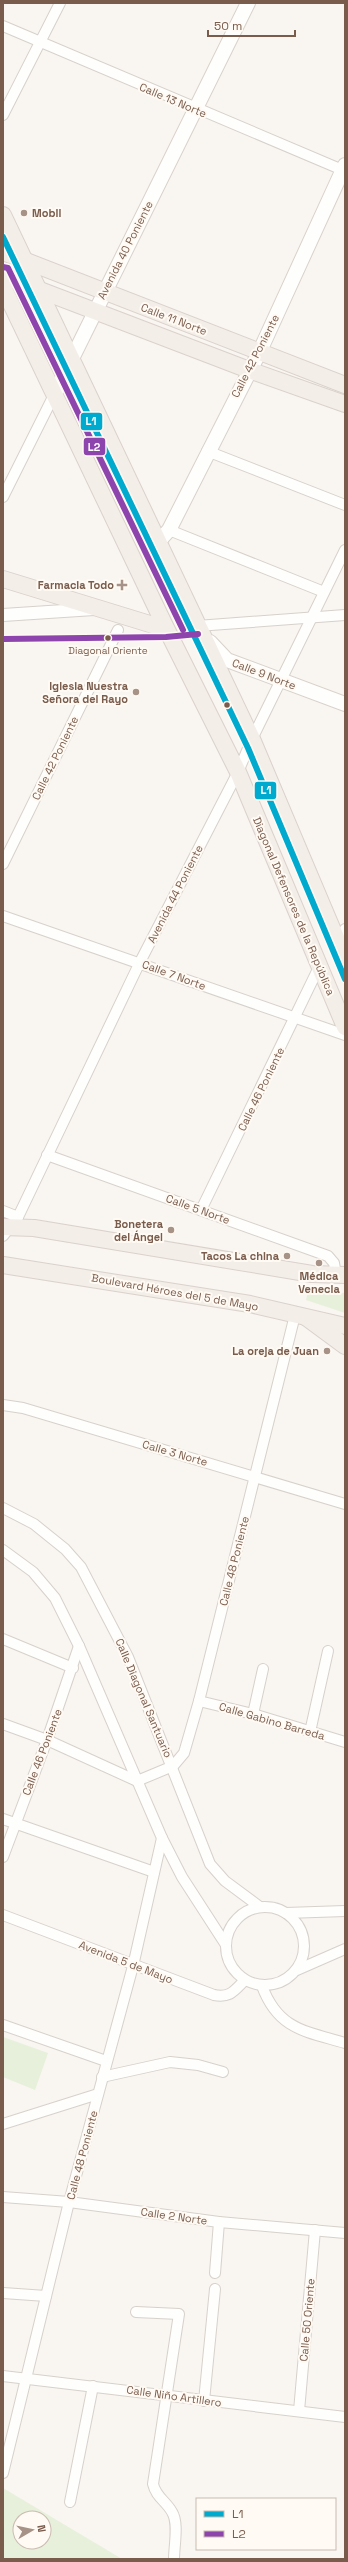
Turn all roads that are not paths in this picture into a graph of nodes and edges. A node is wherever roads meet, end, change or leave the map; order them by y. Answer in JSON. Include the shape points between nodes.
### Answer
{"nodes":[{"id":1,"x":60,"y":3,"type":"edge"},
{"id":2,"x":248,"y":3,"type":"edge"},
{"id":3,"x":3,"y":26,"type":"edge"},
{"id":4,"x":40,"y":42,"type":"junction"},
{"id":5,"x":195,"y":109,"type":"junction"},
{"id":6,"x":3,"y":115,"type":"edge"},
{"id":7,"x":344,"y":169,"type":"edge"},
{"id":8,"x":3,"y":215,"type":"edge"},
{"id":9,"x":3,"y":252,"type":"edge"},
{"id":10,"x":23,"y":260,"type":"junction"},
{"id":11,"x":3,"y":276,"type":"edge"},
{"id":12,"x":3,"y":287,"type":"edge"},
{"id":13,"x":37,"y":290,"type":"junction"},
{"id":14,"x":104,"y":292,"type":"junction"},
{"id":15,"x":94,"y":312,"type":"junction"},
{"id":16,"x":259,"y":353,"type":"junction"},
{"id":17,"x":70,"y":360,"type":"junction"},
{"id":18,"x":249,"y":370,"type":"junction"},
{"id":19,"x":345,"y":385,"type":"edge"},
{"id":20,"x":54,"y":395,"type":"junction"},
{"id":21,"x":345,"y":404,"type":"edge"},
{"id":22,"x":207,"y":451,"type":"junction"},
{"id":23,"x":3,"y":497,"type":"edge"},
{"id":24,"x":345,"y":505,"type":"edge"},
{"id":25,"x":168,"y":530,"type":"junction"},
{"id":26,"x":158,"y":542,"type":"junction"},
{"id":27,"x":345,"y":550,"type":"edge"},
{"id":28,"x":3,"y":579,"type":"edge"},
{"id":29,"x":324,"y":592,"type":"junction"},
{"id":30,"x":100,"y":609,"type":"junction"},
{"id":31,"x":3,"y":615,"type":"edge"},
{"id":32,"x":345,"y":615,"type":"edge"},
{"id":33,"x":311,"y":619,"type":"junction"},
{"id":34,"x":197,"y":626,"type":"junction"},
{"id":35,"x":166,"y":629,"type":"junction"},
{"id":36,"x":118,"y":630,"type":"dead end"},
{"id":37,"x":281,"y":681,"type":"junction"},
{"id":38,"x":345,"y":704,"type":"edge"},
{"id":39,"x":252,"y":739,"type":"junction"},
{"id":40,"x":238,"y":772,"type":"junction"},
{"id":41,"x":3,"y":864,"type":"edge"},
{"id":42,"x":3,"y":916,"type":"edge"},
{"id":43,"x":342,"y":936,"type":"edge"},
{"id":44,"x":345,"y":959,"type":"edge"},
{"id":45,"x":140,"y":962,"type":"junction"},
{"id":46,"x":319,"y":967,"type":"junction"},
{"id":47,"x":296,"y":1018,"type":"junction"},
{"id":48,"x":345,"y":1027,"type":"edge"},
{"id":49,"x":345,"y":1035,"type":"edge"},
{"id":50,"x":46,"y":1155,"type":"junction"},
{"id":51,"x":201,"y":1210,"type":"junction"},
{"id":52,"x":3,"y":1211,"type":"edge"},
{"id":53,"x":9,"y":1227,"type":"edge"},
{"id":54,"x":3,"y":1265,"type":"edge"},
{"id":55,"x":342,"y":1274,"type":"edge"},
{"id":56,"x":300,"y":1316,"type":"junction"},
{"id":57,"x":345,"y":1326,"type":"edge"},
{"id":58,"x":345,"y":1346,"type":"edge"},
{"id":59,"x":3,"y":1405,"type":"edge"},
{"id":60,"x":256,"y":1476,"type":"junction"},
{"id":61,"x":345,"y":1504,"type":"edge"},
{"id":62,"x":3,"y":1508,"type":"edge"},
{"id":63,"x":3,"y":1550,"type":"edge"},
{"id":64,"x":3,"y":1639,"type":"edge"},
{"id":65,"x":79,"y":1646,"type":"junction"},
{"id":66,"x":328,"y":1651,"type":"dead end"},
{"id":67,"x":73,"y":1668,"type":"junction"},
{"id":68,"x":263,"y":1669,"type":"dead end"},
{"id":69,"x":199,"y":1701,"type":"junction"},
{"id":70,"x":253,"y":1714,"type":"junction"},
{"id":71,"x":3,"y":1724,"type":"edge"},
{"id":72,"x":310,"y":1732,"type":"junction"},
{"id":73,"x":47,"y":1740,"type":"junction"},
{"id":74,"x":345,"y":1742,"type":"edge"},
{"id":75,"x":173,"y":1766,"type":"junction"},
{"id":76,"x":137,"y":1781,"type":"junction"},
{"id":77,"x":3,"y":1818,"type":"edge"},
{"id":78,"x":15,"y":1823,"type":"junction"},
{"id":79,"x":162,"y":1838,"type":"junction"},
{"id":80,"x":3,"y":1857,"type":"edge"},
{"id":81,"x":154,"y":1872,"type":"junction"},
{"id":82,"x":260,"y":1907,"type":"junction"},
{"id":83,"x":345,"y":1911,"type":"edge"},
{"id":84,"x":286,"y":1913,"type":"junction"},
{"id":85,"x":3,"y":1915,"type":"edge"},
{"id":86,"x":226,"y":1945,"type":"junction"},
{"id":87,"x":345,"y":1949,"type":"edge"},
{"id":88,"x":132,"y":1966,"type":"junction"},
{"id":89,"x":297,"y":1970,"type":"junction"},
{"id":90,"x":244,"y":1980,"type":"junction"},
{"id":91,"x":262,"y":1986,"type":"junction"},
{"id":92,"x":3,"y":2025,"type":"edge"},
{"id":93,"x":345,"y":2043,"type":"edge"},
{"id":94,"x":106,"y":2061,"type":"junction"},
{"id":95,"x":223,"y":2072,"type":"dead end"},
{"id":96,"x":102,"y":2077,"type":"junction"},
{"id":97,"x":98,"y":2094,"type":"junction"},
{"id":98,"x":3,"y":2124,"type":"edge"},
{"id":99,"x":3,"y":2197,"type":"edge"},
{"id":100,"x":69,"y":2202,"type":"junction"},
{"id":101,"x":219,"y":2222,"type":"junction"},
{"id":102,"x":315,"y":2230,"type":"junction"},
{"id":103,"x":345,"y":2233,"type":"edge"},
{"id":104,"x":215,"y":2273,"type":"dead end"},
{"id":105,"x":215,"y":2289,"type":"dead end"},
{"id":106,"x":3,"y":2293,"type":"edge"},
{"id":107,"x":46,"y":2296,"type":"junction"},
{"id":108,"x":136,"y":2312,"type":"dead end"},
{"id":109,"x":3,"y":2376,"type":"edge"},
{"id":110,"x":26,"y":2379,"type":"junction"},
{"id":111,"x":93,"y":2386,"type":"junction"},
{"id":112,"x":167,"y":2394,"type":"junction"},
{"id":113,"x":204,"y":2401,"type":"junction"},
{"id":114,"x":299,"y":2411,"type":"junction"},
{"id":115,"x":345,"y":2417,"type":"edge"},
{"id":116,"x":3,"y":2473,"type":"edge"},
{"id":117,"x":70,"y":2502,"type":"dead end"},
{"id":118,"x":174,"y":2559,"type":"edge"}],
"edges":[{"from":1,"to":4,"type":"street"},
{"from":2,"to":5,"type":"main road","name":"Avenida 40 Poniente"},
{"from":3,"to":4,"type":"street","name":"Calle 13 Norte"},
{"from":4,"to":5,"type":"street","name":"Calle 13 Norte"},
{"from":4,"to":6,"type":"street"},
{"from":5,"to":7,"type":"street","name":"Calle 13 Norte"},
{"from":5,"to":14,"type":"main road","name":"Avenida 40 Poniente"},
{"from":7,"to":16,"type":"main road","name":"Calle 42 Poniente"},
{"from":8,"to":10,"type":"main road"},
{"from":9,"to":10,"type":"main road","name":"Calle 11 Norte"},
{"from":10,"to":13,"type":"main road"},
{"from":10,"to":14,"type":"main road","name":"Calle 11 Norte"},
{"from":11,"to":13,"type":"main road","name":"Calle 11 Norte"},
{"from":12,"to":20,"type":"main road","name":"Diagonal Defensores de la República"},
{"from":13,"to":15,"type":"main road","name":"Calle 11 Norte"},
{"from":13,"to":17,"type":"main road"},
{"from":14,"to":15,"type":"main road","name":"Avenida 40 Poniente"},
{"from":14,"to":16,"type":"main road","name":"Calle 11 Norte"},
{"from":15,"to":17,"type":"main road","name":"Avenida 40 Poniente"},
{"from":15,"to":18,"type":"main road","name":"Calle 11 Norte"},
{"from":16,"to":18,"type":"main road","name":"Calle 42 Poniente"},
{"from":16,"to":19,"type":"main road","name":"Calle 11 Norte"},
{"from":17,"to":20,"type":"main road","name":"Avenida 40 Poniente"},
{"from":17,"to":26,"type":"main road"},
{"from":18,"to":21,"type":"main road","name":"Calle 11 Norte"},
{"from":18,"to":22,"type":"main road","name":"Calle 42 Poniente"},
{"from":20,"to":23,"type":"street","name":"Avenida 40 Poniente"},
{"from":20,"to":35,"type":"main road","name":"Diagonal Defensores de la República"},
{"from":22,"to":24,"type":"street"},
{"from":22,"to":25,"type":"main road","name":"Calle 42 Poniente"},
{"from":25,"to":26,"type":"main road","name":"Calle 42 Poniente"},
{"from":25,"to":29,"type":"street"},
{"from":26,"to":34,"type":"main road"},
{"from":27,"to":29,"type":"street","name":"Avenida 44 Poniente"},
{"from":28,"to":30,"type":"main road"},
{"from":29,"to":33,"type":"street","name":"Avenida 44 Poniente"},
{"from":30,"to":31,"type":"street"},
{"from":30,"to":35,"type":"main road"},
{"from":32,"to":33,"type":"street"},
{"from":33,"to":34,"type":"street"},
{"from":33,"to":37,"type":"street","name":"Avenida 44 Poniente"},
{"from":34,"to":37,"type":"main road","name":"Calle 9 Norte","via":[[220,655]]},
{"from":34,"to":39,"type":"main road"},
{"from":35,"to":40,"type":"main road","name":"Diagonal Defensores de la República"},
{"from":36,"to":41,"type":"street","name":"Calle 42 Poniente"},
{"from":37,"to":38,"type":"main road","name":"Calle 9 Norte"},
{"from":37,"to":39,"type":"street","name":"Avenida 44 Poniente"},
{"from":39,"to":40,"type":"street","name":"Avenida 44 Poniente"},
{"from":39,"to":43,"type":"main road"},
{"from":40,"to":45,"type":"street","name":"Avenida 44 Poniente"},
{"from":40,"to":46,"type":"main road","name":"Diagonal Defensores de la República"},
{"from":42,"to":45,"type":"street","name":"Calle 7 Norte"},
{"from":43,"to":44,"type":"main road"},
{"from":45,"to":47,"type":"street","name":"Calle 7 Norte"},
{"from":45,"to":50,"type":"street","name":"Avenida 44 Poniente"},
{"from":46,"to":47,"type":"street","name":"Calle 46 Poniente"},
{"from":46,"to":48,"type":"main road","name":"Diagonal Defensores de la República"},
{"from":47,"to":49,"type":"street","name":"Calle 7 Norte"},
{"from":47,"to":51,"type":"street","name":"Calle 46 Poniente"},
{"from":50,"to":51,"type":"street","name":"Calle 5 Norte"},
{"from":50,"to":53,"type":"street","name":"Avenida 44 Poniente"},
{"from":51,"to":55,"type":"street","name":"Calle 5 Norte","via":[[328,1256]]},
{"from":52,"to":53,"type":"street"},
{"from":53,"to":55,"type":"main road","via":[[34,1228],[312,1274]]},
{"from":54,"to":56,"type":"main road","name":"Boulevard Héroes del 5 de Mayo","via":[[250,1304]]},
{"from":56,"to":57,"type":"main road","name":"Boulevard Héroes del 5 de Mayo"},
{"from":56,"to":58,"type":"main road"},
{"from":56,"to":60,"type":"street","name":"Calle 48 Poniente"},
{"from":59,"to":60,"type":"street","name":"Calle 3 Norte","via":[[23,1408]]},
{"from":60,"to":61,"type":"street","name":"Calle 3 Norte"},
{"from":60,"to":69,"type":"street","name":"Calle 48 Poniente"},
{"from":62,"to":75,"type":"street","name":"Calle Diagonal Santuario","via":[[44,1532],[81,1567],[128,1657]]},
{"from":63,"to":65,"type":"street","via":[[33,1572],[55,1598]]},
{"from":64,"to":67,"type":"street"},
{"from":65,"to":67,"type":"street","name":"Calle 46 Poniente"},
{"from":65,"to":76,"type":"street"},
{"from":66,"to":72,"type":"street"},
{"from":67,"to":73,"type":"street","name":"Calle 46 Poniente"},
{"from":68,"to":70,"type":"street"},
{"from":69,"to":70,"type":"street","name":"Calle Gabino Barreda"},
{"from":69,"to":75,"type":"street","name":"Calle 48 Poniente","via":[[184,1753]]},
{"from":70,"to":72,"type":"street","name":"Calle Gabino Barreda"},
{"from":71,"to":73,"type":"street"},
{"from":72,"to":74,"type":"street","name":"Calle Gabino Barreda"},
{"from":73,"to":76,"type":"street"},
{"from":73,"to":78,"type":"street","name":"Calle 46 Poniente"},
{"from":75,"to":76,"type":"street"},
{"from":75,"to":82,"type":"street","name":"Calle Diagonal Santuario","via":[[210,1864],[225,1881]]},
{"from":76,"to":79,"type":"street"},
{"from":77,"to":78,"type":"street"},
{"from":78,"to":80,"type":"street","name":"Calle 46 Poniente"},
{"from":78,"to":81,"type":"street"},
{"from":79,"to":81,"type":"street","name":"Calle 48 Poniente"},
{"from":79,"to":86,"type":"street","via":[[182,1877]]},
{"from":81,"to":88,"type":"street","name":"Calle 48 Poniente"},
{"from":82,"to":84,"type":"street","via":[[278,1909]]},
{"from":82,"to":86,"type":"street","via":[[244,1913],[232,1925]]},
{"from":83,"to":84,"type":"street"},
{"from":84,"to":89,"type":"street","via":[[296,1921],[305,1945],[303,1958]]},
{"from":85,"to":88,"type":"street","name":"Avenida 5 de Mayo"},
{"from":86,"to":90,"type":"street","via":[[232,1968]]},
{"from":87,"to":89,"type":"street"},
{"from":88,"to":90,"type":"street","name":"Avenida 5 de Mayo","via":[[223,1997],[231,1995]]},
{"from":88,"to":94,"type":"street","name":"Calle 48 Poniente"},
{"from":89,"to":91,"type":"street","via":[[282,1983]]},
{"from":90,"to":91,"type":"street"},
{"from":91,"to":93,"type":"street","via":[[268,2003],[286,2023],[300,2030]]},
{"from":92,"to":94,"type":"street"},
{"from":94,"to":96,"type":"street","name":"Calle 48 Poniente"},
{"from":95,"to":96,"type":"street","via":[[198,2065],[170,2062]]},
{"from":96,"to":97,"type":"street","name":"Calle 48 Poniente"},
{"from":97,"to":98,"type":"street"},
{"from":97,"to":100,"type":"street","name":"Calle 48 Poniente"},
{"from":99,"to":100,"type":"street","name":"Calle 2 Norte"},
{"from":100,"to":101,"type":"street","name":"Calle 2 Norte"},
{"from":100,"to":107,"type":"street","name":"Calle 48 Poniente"},
{"from":101,"to":102,"type":"street","name":"Calle 2 Norte"},
{"from":101,"to":104,"type":"street"},
{"from":102,"to":103,"type":"street","name":"Calle 2 Norte"},
{"from":102,"to":114,"type":"street","name":"Calle 50 Oriente"},
{"from":105,"to":113,"type":"street"},
{"from":106,"to":107,"type":"street"},
{"from":107,"to":110,"type":"street","name":"Calle 48 Poniente"},
{"from":108,"to":112,"type":"street","via":[[179,2314]]},
{"from":109,"to":110,"type":"street","name":"Calle Niño Artillero"},
{"from":110,"to":111,"type":"street","name":"Calle Niño Artillero"},
{"from":110,"to":116,"type":"street","name":"Calle 48 Poniente"},
{"from":111,"to":112,"type":"street","name":"Calle Niño Artillero"},
{"from":111,"to":117,"type":"street"},
{"from":112,"to":113,"type":"street","name":"Calle Niño Artillero"},
{"from":112,"to":118,"type":"street","via":[[153,2484],[154,2492],[173,2512],[175,2519]]},
{"from":113,"to":114,"type":"street","name":"Calle Niño Artillero"},
{"from":114,"to":115,"type":"street","name":"Calle Niño Artillero"}]}
